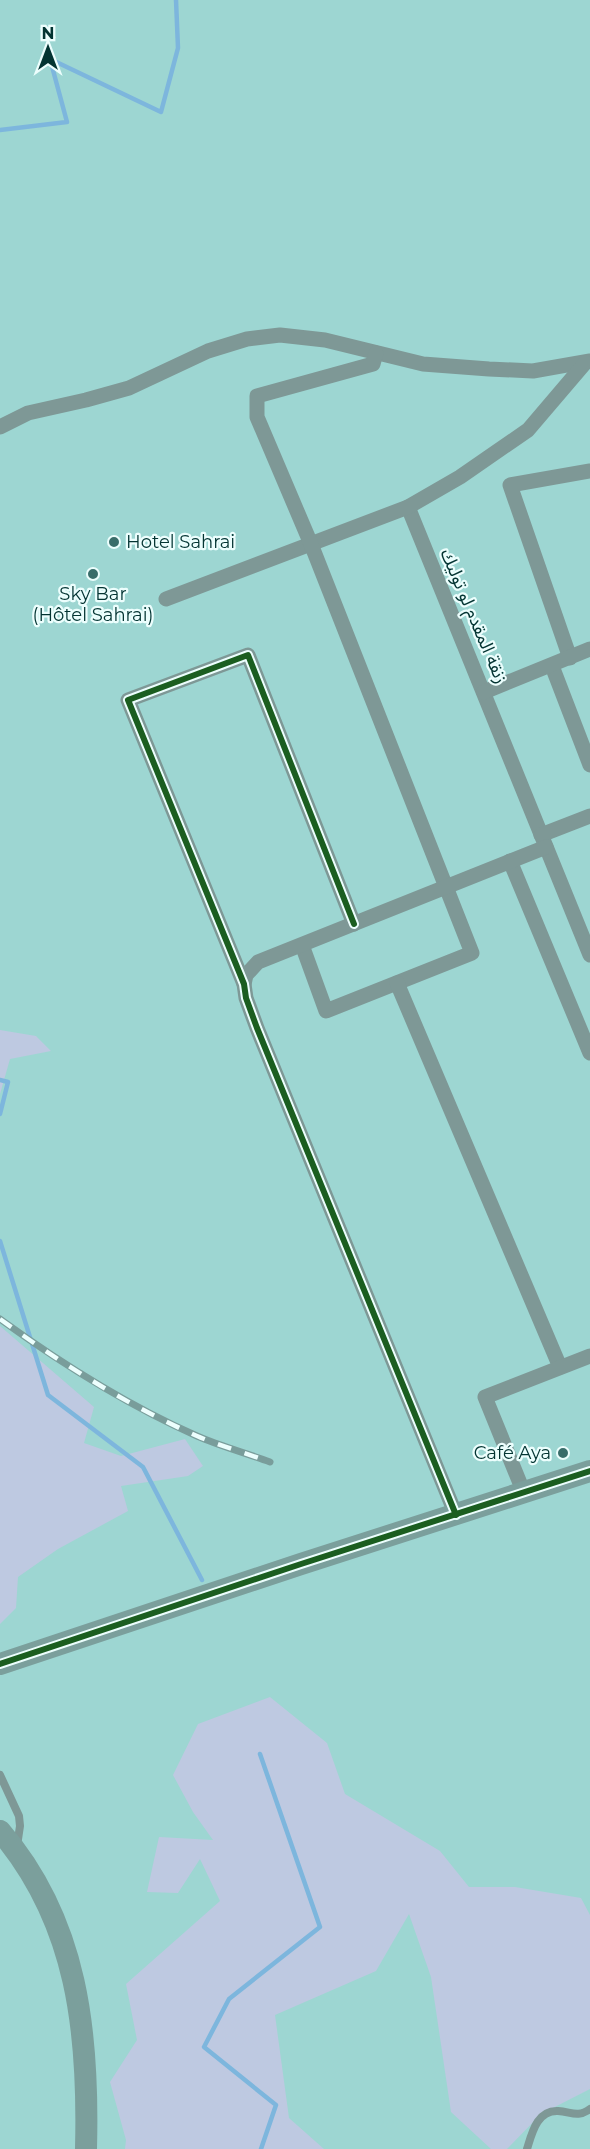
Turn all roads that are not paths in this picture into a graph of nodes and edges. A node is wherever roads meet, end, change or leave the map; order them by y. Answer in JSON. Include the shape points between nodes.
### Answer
{"nodes":[{"id":1,"x":376,"y":353,"type":"junction"},
{"id":2,"x":588,"y":362,"type":"edge"},
{"id":3,"x":0,"y":427,"type":"edge"},
{"id":4,"x":590,"y":471,"type":"edge"},
{"id":5,"x":408,"y":507,"type":"junction"},
{"id":6,"x":311,"y":544,"type":"junction"},
{"id":7,"x":166,"y":599,"type":"dead end"},
{"id":8,"x":590,"y":650,"type":"edge"},
{"id":9,"x":570,"y":658,"type":"junction"},
{"id":10,"x":552,"y":666,"type":"junction"},
{"id":11,"x":484,"y":692,"type":"junction"},
{"id":12,"x":590,"y":765,"type":"edge"},
{"id":13,"x":590,"y":816,"type":"edge"},
{"id":14,"x":543,"y":841,"type":"junction"},
{"id":15,"x":510,"y":861,"type":"junction"},
{"id":16,"x":445,"y":887,"type":"junction"},
{"id":17,"x":590,"y":914,"type":"edge"},
{"id":18,"x":575,"y":920,"type":"junction"},
{"id":19,"x":354,"y":924,"type":"junction"},
{"id":20,"x":302,"y":945,"type":"junction"},
{"id":21,"x":590,"y":955,"type":"edge"},
{"id":22,"x":397,"y":983,"type":"junction"},
{"id":23,"x":244,"y":984,"type":"junction"},
{"id":24,"x":590,"y":1053,"type":"edge"},
{"id":25,"x":590,"y":1356,"type":"edge"},
{"id":26,"x":560,"y":1367,"type":"junction"},
{"id":27,"x":590,"y":1471,"type":"edge"},
{"id":28,"x":524,"y":1493,"type":"junction"},
{"id":29,"x":456,"y":1515,"type":"junction"},
{"id":30,"x":0,"y":1664,"type":"edge"},
{"id":31,"x":0,"y":1775,"type":"edge"},
{"id":32,"x":0,"y":1831,"type":"edge"},
{"id":33,"x":16,"y":1850,"type":"junction"},
{"id":34,"x":590,"y":2109,"type":"edge"},
{"id":35,"x":86,"y":2149,"type":"edge"},
{"id":36,"x":527,"y":2149,"type":"edge"}],
"edges":[{"from":1,"to":2,"type":"street","via":[[423,364],[533,371]]},
{"from":1,"to":3,"type":"street","via":[[325,340],[280,335],[247,339],[208,351],[129,388],[28,413]]},
{"from":1,"to":6,"type":"street","via":[[373,364],[361,369],[257,396],[257,417]]},
{"from":2,"to":5,"type":"street","via":[[528,430]]},
{"from":4,"to":9,"type":"street","via":[[510,485]]},
{"from":5,"to":6,"type":"street"},
{"from":5,"to":11,"type":"street","name":"زنقة المقدم لو توليك"},
{"from":6,"to":7,"type":"street"},
{"from":6,"to":16,"type":"street"},
{"from":8,"to":9,"type":"street"},
{"from":9,"to":10,"type":"street"},
{"from":10,"to":11,"type":"street"},
{"from":10,"to":12,"type":"street"},
{"from":11,"to":14,"type":"street","name":"زنقة المقدم لو توليك"},
{"from":13,"to":14,"type":"street"},
{"from":14,"to":15,"type":"street"},
{"from":14,"to":18,"type":"street","name":"زنقة المقدم لو توليك"},
{"from":15,"to":16,"type":"street"},
{"from":15,"to":24,"type":"street"},
{"from":16,"to":19,"type":"street"},
{"from":16,"to":22,"type":"street","via":[[472,953]]},
{"from":17,"to":18,"type":"street"},
{"from":18,"to":21,"type":"street","name":"زنقة المقدم لو توليك"},
{"from":19,"to":20,"type":"street"},
{"from":19,"to":23,"type":"street","via":[[248,655],[128,700]]},
{"from":20,"to":22,"type":"street","via":[[326,1011]]},
{"from":20,"to":23,"type":"street","via":[[258,962],[246,975]]},
{"from":22,"to":26,"type":"street"},
{"from":23,"to":29,"type":"street","via":[[257,1028]]},
{"from":25,"to":26,"type":"street"},
{"from":26,"to":28,"type":"street","via":[[485,1397]]},
{"from":27,"to":28,"type":"street"},
{"from":28,"to":29,"type":"street"},
{"from":29,"to":30,"type":"street"},
{"from":31,"to":33,"type":"lane","via":[[19,1816]]},
{"from":32,"to":33,"type":"street"},
{"from":33,"to":35,"type":"street","via":[[46,1898],[69,1956],[82,2039]]},
{"from":34,"to":36,"type":"lane","via":[[576,2116],[558,2111],[541,2117]]}]}
